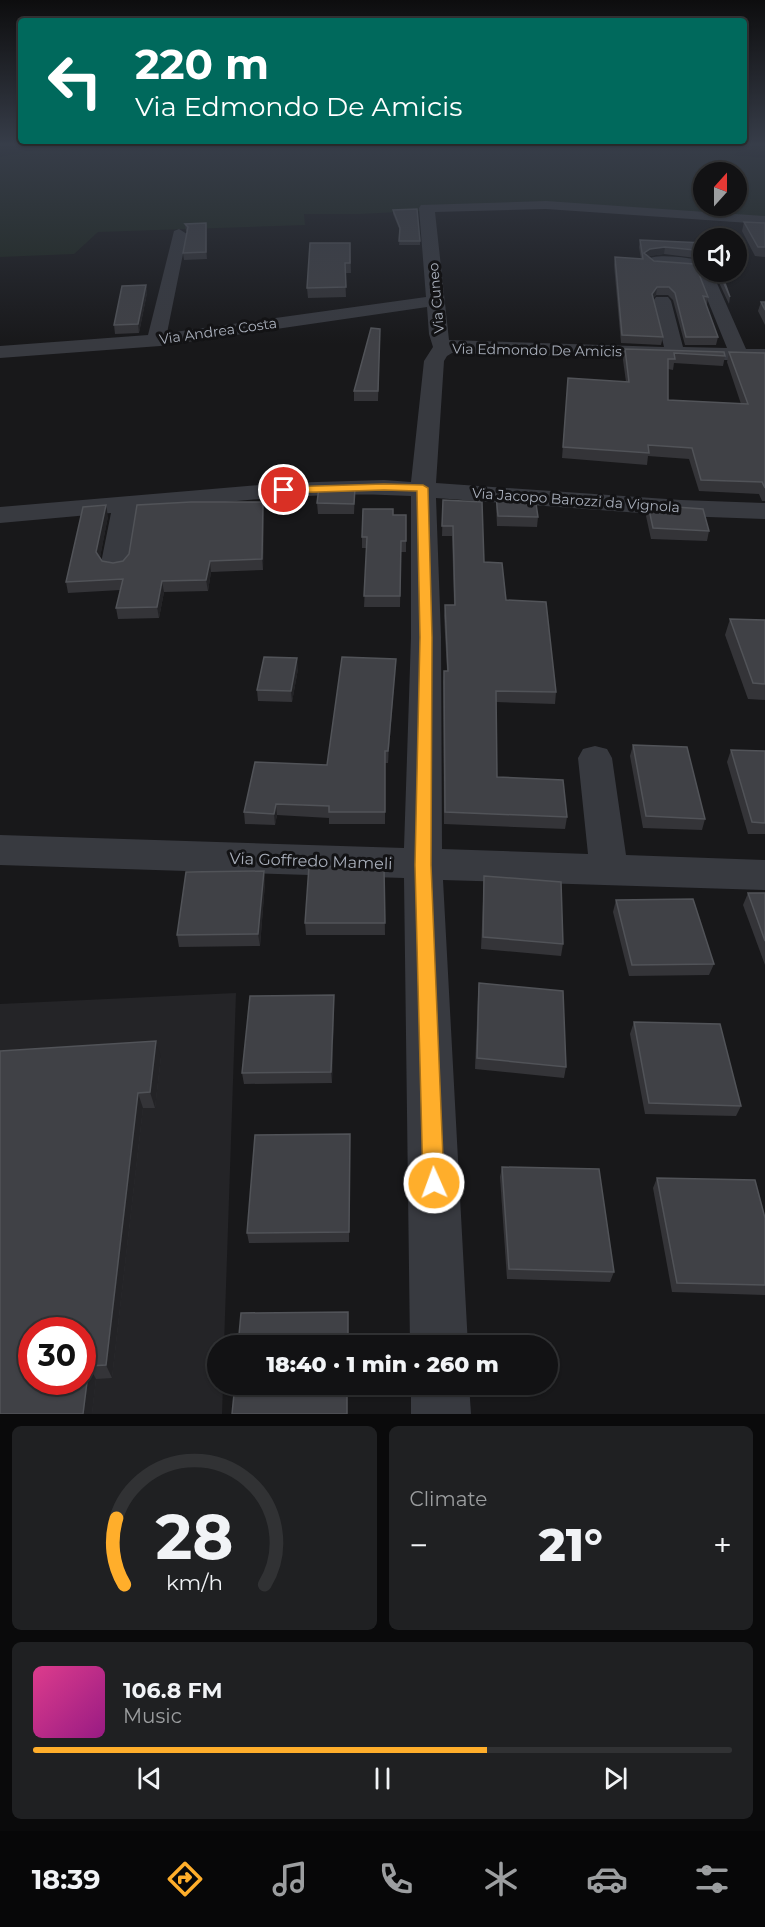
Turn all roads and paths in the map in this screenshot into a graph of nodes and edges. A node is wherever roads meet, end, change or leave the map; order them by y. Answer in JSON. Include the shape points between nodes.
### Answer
{"nodes":[{"id":1,"x":428,"y":212,"type":"edge"},
{"id":2,"x":648,"y":212,"type":"edge"},
{"id":3,"x":765,"y":220,"type":"edge"},
{"id":4,"x":179,"y":234,"type":"dead end"},
{"id":5,"x":652,"y":261,"type":"edge"},
{"id":6,"x":693,"y":263,"type":"edge"},
{"id":7,"x":709,"y":282,"type":"edge"},
{"id":8,"x":435,"y":301,"type":"junction"},
{"id":9,"x":662,"y":301,"type":"edge"},
{"id":10,"x":160,"y":340,"type":"junction"},
{"id":11,"x":449,"y":347,"type":"junction"},
{"id":12,"x":0,"y":352,"type":"edge"},
{"id":13,"x":675,"y":352,"type":"junction"},
{"id":14,"x":740,"y":354,"type":"junction"},
{"id":15,"x":765,"y":355,"type":"edge"},
{"id":16,"x":423,"y":488,"type":"junction"},
{"id":17,"x":125,"y":503,"type":"junction"},
{"id":18,"x":765,"y":511,"type":"edge"},
{"id":19,"x":0,"y":514,"type":"edge"},
{"id":20,"x":115,"y":563,"type":"edge"},
{"id":21,"x":595,"y":758,"type":"dead end"},
{"id":22,"x":0,"y":850,"type":"edge"},
{"id":23,"x":423,"y":865,"type":"junction"},
{"id":24,"x":609,"y":871,"type":"junction"},
{"id":25,"x":765,"y":875,"type":"edge"},
{"id":26,"x":439,"y":1335,"type":"edge"},
{"id":27,"x":440,"y":1395,"type":"edge"},
{"id":28,"x":441,"y":1414,"type":"edge"}],
"edges":[{"from":1,"to":8,"type":"street","name":"Via Cuneo"},
{"from":2,"to":3,"type":"street","name":"Via Cuneo"},
{"from":4,"to":10,"type":"street","via":[[157,335]]},
{"from":5,"to":6,"type":"street"},
{"from":7,"to":14,"type":"street"},
{"from":8,"to":10,"type":"street","name":"Via Andrea Costa"},
{"from":8,"to":11,"type":"street","name":"Via Cuneo","via":[[440,343]]},
{"from":9,"to":13,"type":"street"},
{"from":10,"to":12,"type":"street","name":"Via Andrea Costa"},
{"from":11,"to":13,"type":"street","name":"Via Edmondo De Amicis"},
{"from":11,"to":16,"type":"street","name":"Via Edmondo De Amicis","via":[[439,352],[434,361]]},
{"from":13,"to":14,"type":"street","name":"Via Edmondo De Amicis"},
{"from":14,"to":15,"type":"street","name":"Via Edmondo De Amicis"},
{"from":16,"to":17,"type":"street","via":[[284,490]]},
{"from":16,"to":18,"type":"street","name":"Via Jacopo Barozzi da Vignola"},
{"from":16,"to":23,"type":"street","name":"Via Edmondo De Amicis"},
{"from":17,"to":19,"type":"street"},
{"from":17,"to":20,"type":"street"},
{"from":21,"to":24,"type":"street"},
{"from":22,"to":23,"type":"street","name":"Via Goffredo Mameli"},
{"from":23,"to":24,"type":"street","name":"Via Goffredo Mameli"},
{"from":23,"to":26,"type":"street","name":"Via Edmondo De Amicis"},
{"from":24,"to":25,"type":"street","name":"Via Goffredo Mameli"},
{"from":27,"to":28,"type":"street"}]}
